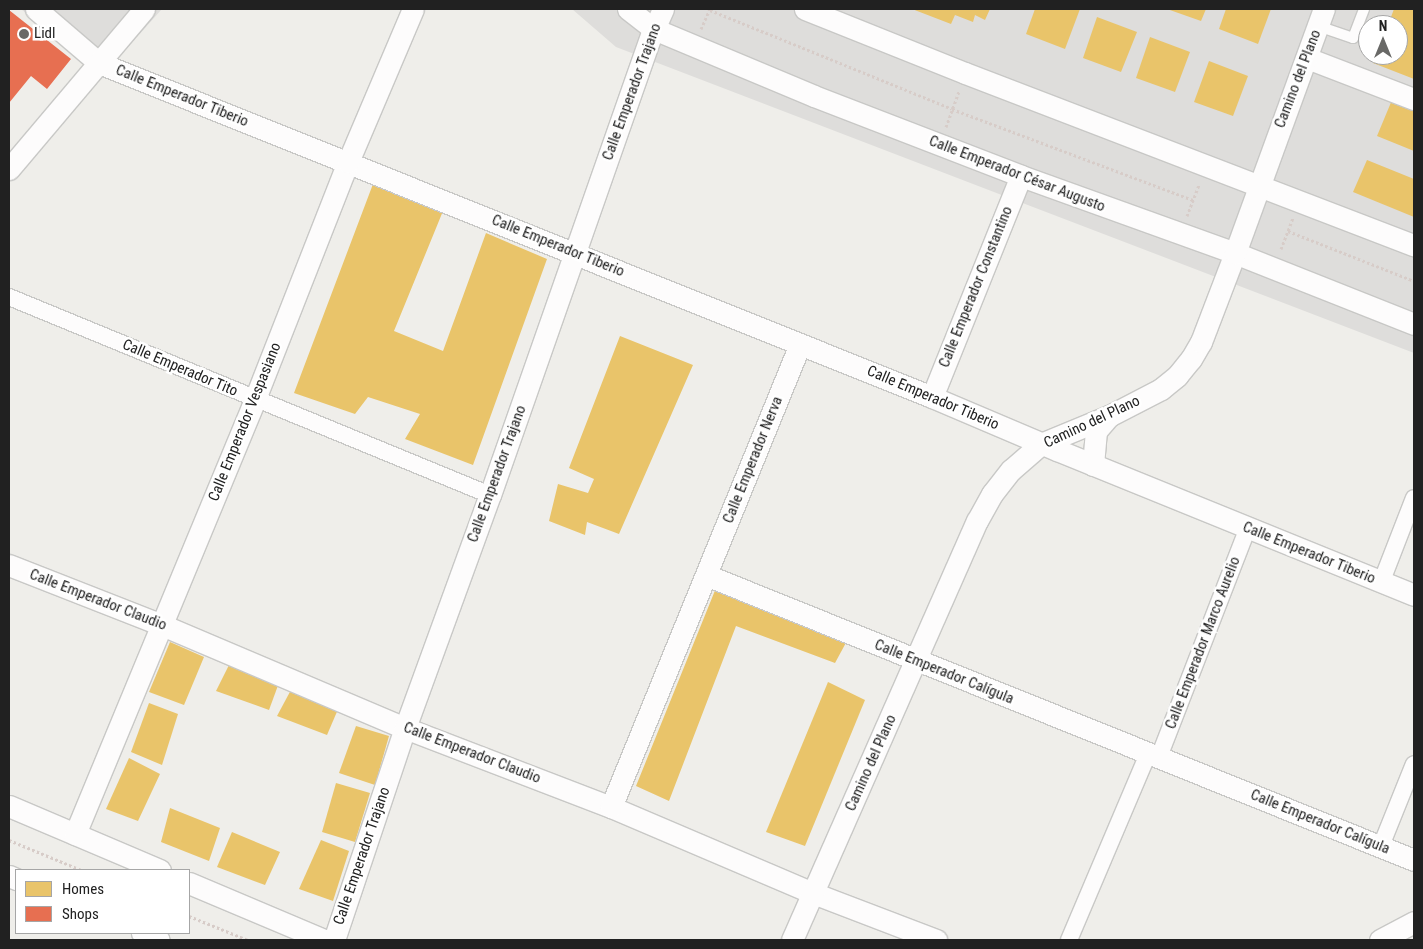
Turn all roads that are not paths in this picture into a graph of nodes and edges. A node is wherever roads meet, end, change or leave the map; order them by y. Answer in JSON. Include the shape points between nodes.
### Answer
{"nodes":[{"id":1,"x":36,"y":9,"type":"edge"},
{"id":2,"x":144,"y":9,"type":"edge"},
{"id":3,"x":413,"y":9,"type":"edge"},
{"id":4,"x":628,"y":9,"type":"edge"},
{"id":5,"x":663,"y":9,"type":"edge"},
{"id":6,"x":805,"y":9,"type":"edge"},
{"id":7,"x":1364,"y":9,"type":"edge"},
{"id":8,"x":1321,"y":17,"type":"edge"},
{"id":9,"x":654,"y":29,"type":"junction"},
{"id":10,"x":1307,"y":58,"type":"junction"},
{"id":11,"x":99,"y":63,"type":"junction"},
{"id":12,"x":1414,"y":99,"type":"edge"},
{"id":13,"x":348,"y":162,"type":"junction"},
{"id":14,"x":9,"y":169,"type":"edge"},
{"id":15,"x":1021,"y":176,"type":"junction"},
{"id":16,"x":1258,"y":184,"type":"junction"},
{"id":17,"x":1414,"y":246,"type":"edge"},
{"id":18,"x":575,"y":252,"type":"junction"},
{"id":19,"x":1235,"y":253,"type":"junction"},
{"id":20,"x":9,"y":298,"type":"edge"},
{"id":21,"x":1414,"y":324,"type":"edge"},
{"id":22,"x":800,"y":344,"type":"junction"},
{"id":23,"x":932,"y":396,"type":"junction"},
{"id":24,"x":255,"y":399,"type":"junction"},
{"id":25,"x":1109,"y":416,"type":"junction"},
{"id":26,"x":1041,"y":444,"type":"junction"},
{"id":27,"x":1093,"y":465,"type":"junction"},
{"id":28,"x":490,"y":495,"type":"junction"},
{"id":29,"x":1414,"y":498,"type":"edge"},
{"id":30,"x":1248,"y":528,"type":"junction"},
{"id":31,"x":9,"y":565,"type":"edge"},
{"id":32,"x":706,"y":576,"type":"junction"},
{"id":33,"x":1381,"y":583,"type":"junction"},
{"id":34,"x":1414,"y":596,"type":"edge"},
{"id":35,"x":162,"y":625,"type":"junction"},
{"id":36,"x":916,"y":661,"type":"junction"},
{"id":37,"x":405,"y":728,"type":"junction"},
{"id":38,"x":1153,"y":755,"type":"junction"},
{"id":39,"x":1414,"y":764,"type":"edge"},
{"id":40,"x":9,"y":806,"type":"edge"},
{"id":41,"x":611,"y":807,"type":"junction"},
{"id":42,"x":75,"y":834,"type":"junction"},
{"id":43,"x":1382,"y":846,"type":"junction"},
{"id":44,"x":1414,"y":860,"type":"edge"},
{"id":45,"x":158,"y":869,"type":"edge"},
{"id":46,"x":190,"y":883,"type":"edge"},
{"id":47,"x":813,"y":893,"type":"junction"},
{"id":48,"x":1414,"y":923,"type":"edge"},
{"id":49,"x":144,"y":934,"type":"edge"},
{"id":50,"x":159,"y":940,"type":"edge"},
{"id":51,"x":324,"y":940,"type":"edge"},
{"id":52,"x":334,"y":940,"type":"edge"},
{"id":53,"x":792,"y":940,"type":"edge"},
{"id":54,"x":936,"y":940,"type":"edge"},
{"id":55,"x":1069,"y":940,"type":"edge"},
{"id":56,"x":1380,"y":940,"type":"edge"},
{"id":57,"x":1396,"y":940,"type":"edge"}],
"edges":[{"from":1,"to":11,"type":"street","name":"Calle Emperador Tiberio"},
{"from":2,"to":11,"type":"street"},
{"from":3,"to":13,"type":"street","name":"Calle Emperador Vespasiano"},
{"from":4,"to":9,"type":"street","name":"Calle Emperador César Augusto"},
{"from":5,"to":9,"type":"street","name":"Calle Emperador Trajano"},
{"from":6,"to":16,"type":"street"},
{"from":7,"to":8,"type":"lane","via":[[1353,38]]},
{"from":8,"to":10,"type":"street","name":"Camino del Plano"},
{"from":9,"to":15,"type":"street","name":"Calle Emperador César Augusto"},
{"from":9,"to":18,"type":"street","name":"Calle Emperador Trajano"},
{"from":10,"to":12,"type":"street"},
{"from":10,"to":16,"type":"street","name":"Camino del Plano"},
{"from":11,"to":13,"type":"street","name":"Calle Emperador Tiberio"},
{"from":11,"to":14,"type":"street"},
{"from":13,"to":18,"type":"street","name":"Calle Emperador Tiberio"},
{"from":13,"to":24,"type":"street","name":"Calle Emperador Vespasiano"},
{"from":15,"to":19,"type":"street","name":"Calle Emperador César Augusto"},
{"from":15,"to":23,"type":"street","name":"Calle Emperador Constantino"},
{"from":16,"to":17,"type":"street"},
{"from":16,"to":19,"type":"street","name":"Camino del Plano"},
{"from":18,"to":22,"type":"street","name":"Calle Emperador Tiberio"},
{"from":18,"to":28,"type":"street","name":"Calle Emperador Trajano"},
{"from":19,"to":21,"type":"street","name":"Calle Emperador César Augusto"},
{"from":19,"to":25,"type":"street","name":"Camino del Plano","via":[[1201,342],[1191,359],[1161,389]]},
{"from":20,"to":24,"type":"street","name":"Calle Emperador Tito"},
{"from":22,"to":23,"type":"street","name":"Calle Emperador Tiberio"},
{"from":22,"to":32,"type":"street","name":"Calle Emperador Nerva"},
{"from":23,"to":26,"type":"street","name":"Calle Emperador Tiberio"},
{"from":24,"to":28,"type":"street","name":"Calle Emperador Tito"},
{"from":24,"to":35,"type":"street","name":"Calle Emperador Vespasiano"},
{"from":25,"to":26,"type":"street","name":"Camino del Plano"},
{"from":25,"to":27,"type":"street","via":[[1096,431]]},
{"from":26,"to":27,"type":"street","name":"Calle Emperador Tiberio"},
{"from":26,"to":36,"type":"street","name":"Camino del Plano","via":[[1011,470],[992,494]]},
{"from":27,"to":30,"type":"street","name":"Calle Emperador Tiberio"},
{"from":28,"to":37,"type":"street","name":"Calle Emperador Trajano"},
{"from":29,"to":33,"type":"street"},
{"from":30,"to":33,"type":"street","name":"Calle Emperador Tiberio"},
{"from":30,"to":38,"type":"street","name":"Calle Emperador Marco Aurelio"},
{"from":31,"to":35,"type":"street","name":"Calle Emperador Claudio"},
{"from":32,"to":36,"type":"street","name":"Calle Emperador Calígula"},
{"from":32,"to":41,"type":"street"},
{"from":33,"to":34,"type":"street","name":"Calle Emperador Tiberio"},
{"from":35,"to":37,"type":"street","name":"Calle Emperador Claudio"},
{"from":35,"to":42,"type":"street","name":"Calle Emperador Vespasiano"},
{"from":36,"to":38,"type":"street","name":"Calle Emperador Calígula"},
{"from":36,"to":47,"type":"street","name":"Camino del Plano"},
{"from":37,"to":41,"type":"street","name":"Calle Emperador Claudio"},
{"from":37,"to":52,"type":"street","name":"Calle Emperador Trajano"},
{"from":38,"to":43,"type":"street","name":"Calle Emperador Calígula"},
{"from":38,"to":55,"type":"street","name":"Calle Emperador Marco Aurelio"},
{"from":39,"to":43,"type":"street"},
{"from":40,"to":42,"type":"street"},
{"from":41,"to":47,"type":"street","name":"Calle Emperador Claudio"},
{"from":42,"to":45,"type":"street"},
{"from":43,"to":44,"type":"street","name":"Calle Emperador Calígula"},
{"from":46,"to":51,"type":"street"},
{"from":47,"to":53,"type":"street","name":"Camino del Plano"},
{"from":47,"to":54,"type":"street","name":"Calle Emperador Claudio"},
{"from":48,"to":56,"type":"street"},
{"from":48,"to":57,"type":"street"},
{"from":49,"to":50,"type":"street"}]}
